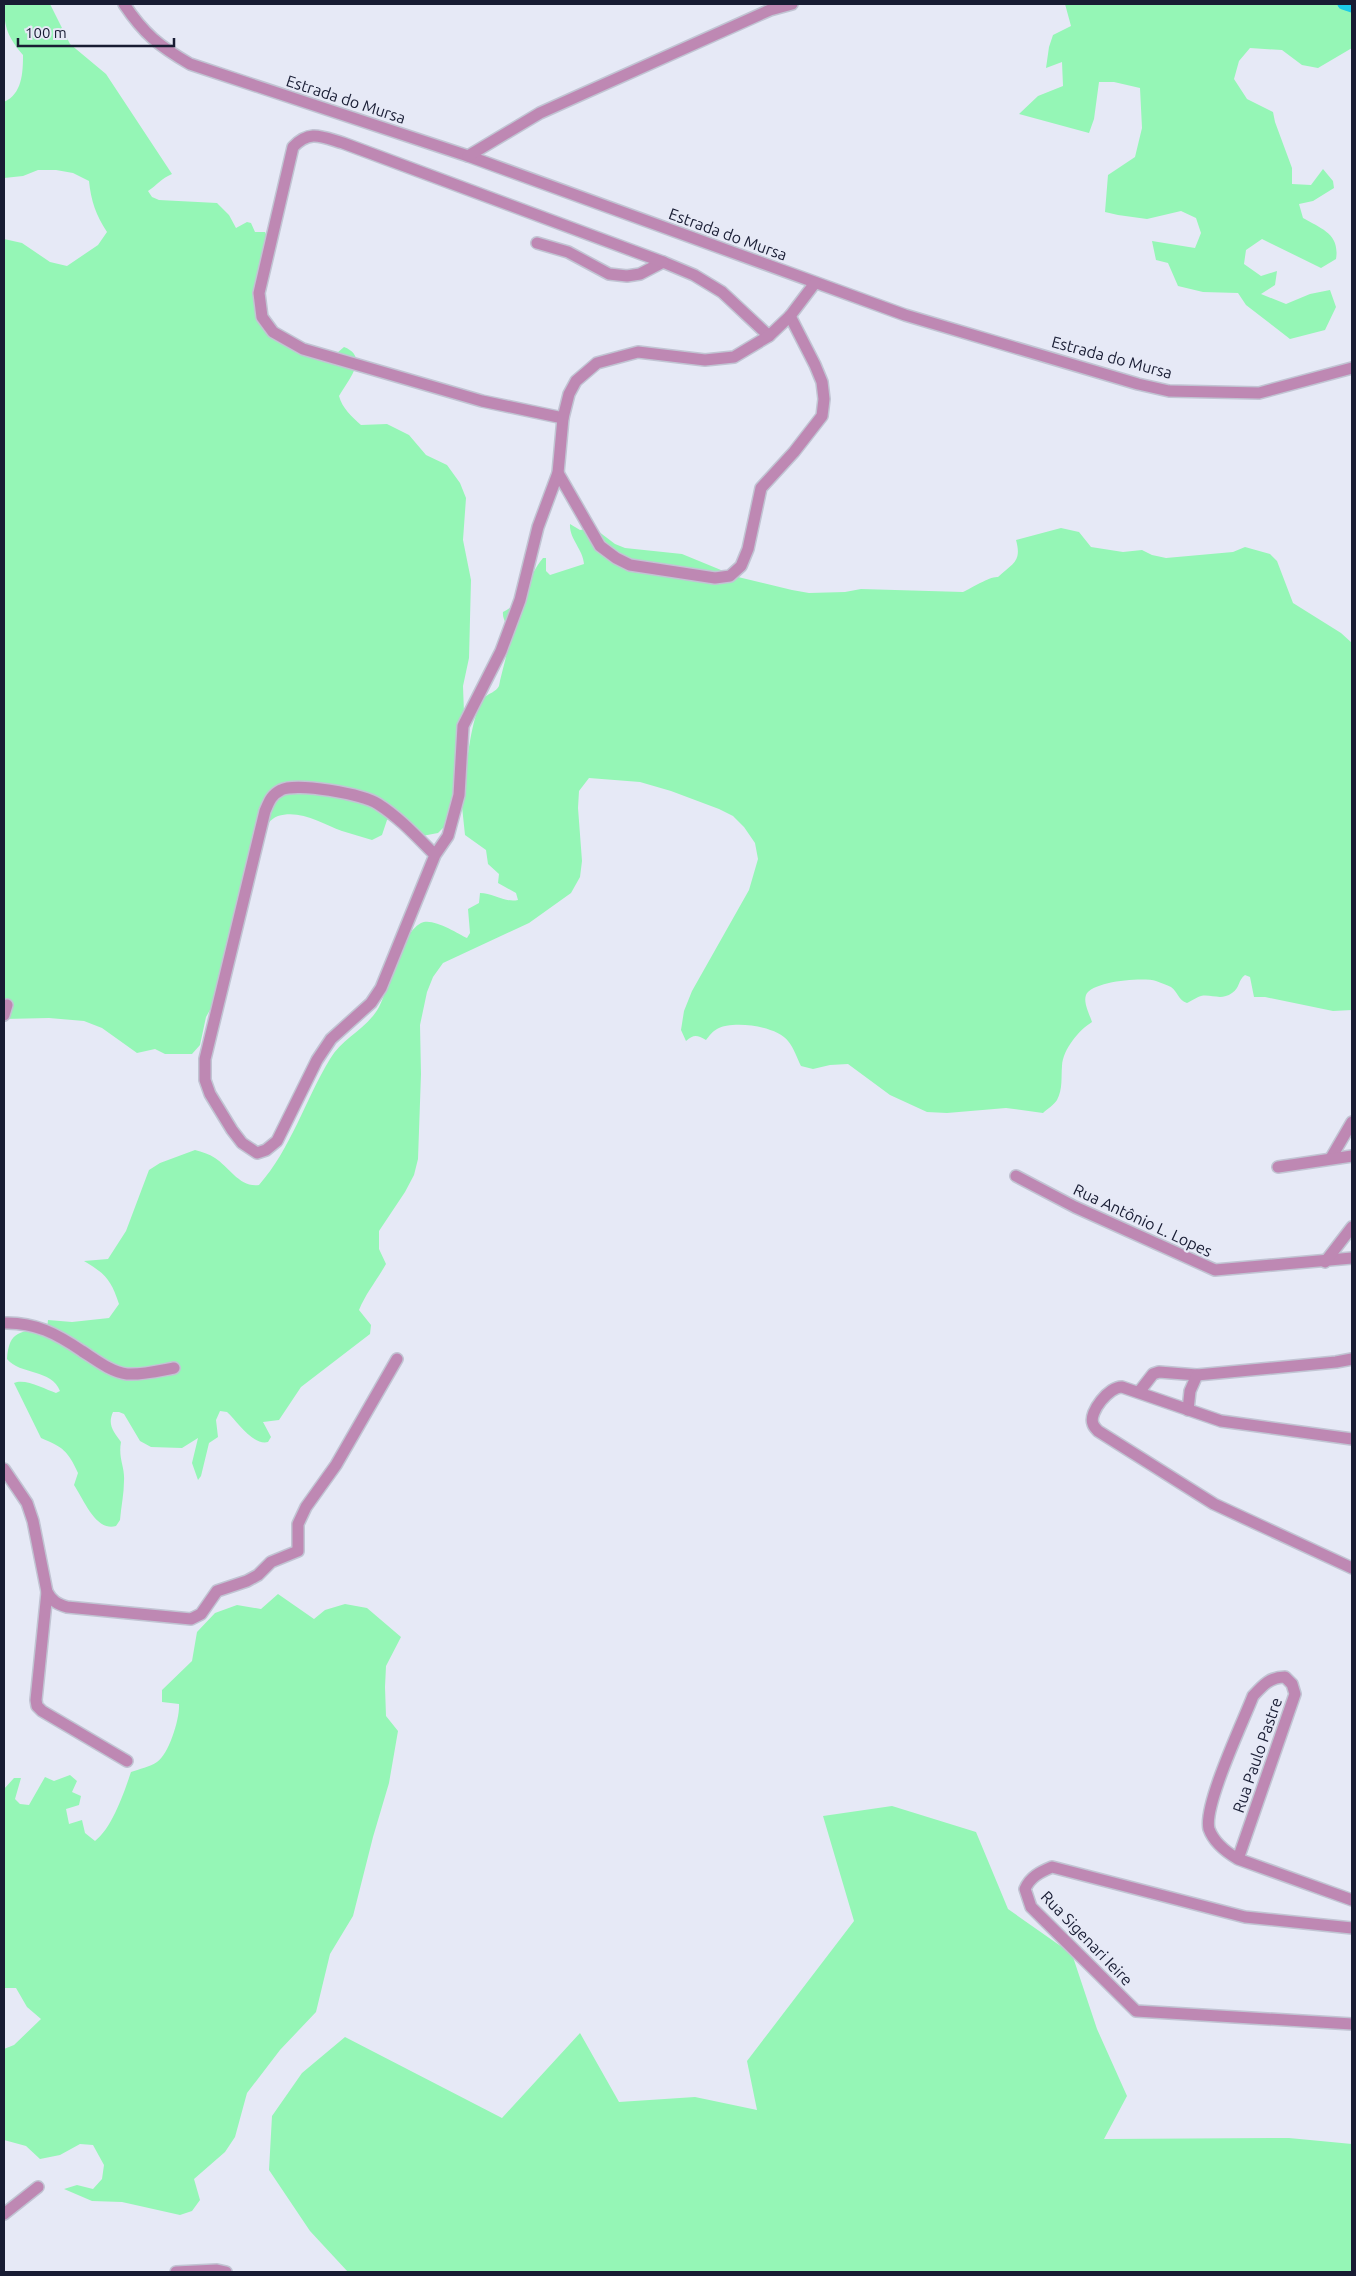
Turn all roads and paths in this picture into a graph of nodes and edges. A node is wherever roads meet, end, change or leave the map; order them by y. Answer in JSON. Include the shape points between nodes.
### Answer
{"nodes":[{"id":1,"x":124,"y":4,"type":"edge"},
{"id":2,"x":792,"y":4,"type":"edge"},
{"id":3,"x":468,"y":156,"type":"junction"},
{"id":4,"x":537,"y":243,"type":"dead end"},
{"id":5,"x":663,"y":262,"type":"junction"},
{"id":6,"x":815,"y":283,"type":"junction"},
{"id":7,"x":790,"y":316,"type":"junction"},
{"id":8,"x":769,"y":336,"type":"junction"},
{"id":9,"x":1352,"y":368,"type":"edge"},
{"id":10,"x":563,"y":418,"type":"junction"},
{"id":11,"x":558,"y":473,"type":"junction"},
{"id":12,"x":435,"y":855,"type":"junction"},
{"id":13,"x":1352,"y":1122,"type":"edge"},
{"id":14,"x":1352,"y":1156,"type":"edge"},
{"id":15,"x":1331,"y":1158,"type":"junction"},
{"id":16,"x":1278,"y":1167,"type":"dead end"},
{"id":17,"x":1016,"y":1176,"type":"dead end"},
{"id":18,"x":1352,"y":1227,"type":"edge"},
{"id":19,"x":1352,"y":1258,"type":"edge"},
{"id":20,"x":1325,"y":1262,"type":"junction"},
{"id":21,"x":4,"y":1323,"type":"edge"},
{"id":22,"x":1352,"y":1359,"type":"edge"},
{"id":23,"x":397,"y":1360,"type":"dead end"},
{"id":24,"x":174,"y":1368,"type":"dead end"},
{"id":25,"x":1197,"y":1375,"type":"junction"},
{"id":26,"x":1138,"y":1392,"type":"junction"},
{"id":27,"x":1188,"y":1410,"type":"junction"},
{"id":28,"x":1352,"y":1440,"type":"edge"},
{"id":29,"x":4,"y":1469,"type":"edge"},
{"id":30,"x":1352,"y":1568,"type":"edge"},
{"id":31,"x":47,"y":1592,"type":"junction"},
{"id":32,"x":127,"y":1761,"type":"dead end"},
{"id":33,"x":1238,"y":1858,"type":"junction"},
{"id":34,"x":1352,"y":1900,"type":"edge"},
{"id":35,"x":1352,"y":1928,"type":"edge"},
{"id":36,"x":1352,"y":2024,"type":"edge"},
{"id":37,"x":38,"y":2187,"type":"dead end"},
{"id":38,"x":4,"y":2214,"type":"edge"},
{"id":39,"x":176,"y":2272,"type":"edge"},
{"id":40,"x":226,"y":2272,"type":"edge"}],
"edges":[{"from":1,"to":3,"type":"street","name":"Estrada do Mursa","via":[[160,47],[190,64]]},
{"from":2,"to":3,"type":"street","via":[[770,10],[540,113]]},
{"from":3,"to":6,"type":"street","name":"Estrada do Mursa"},
{"from":4,"to":5,"type":"street","via":[[568,252],[609,274],[640,274]]},
{"from":5,"to":8,"type":"street","via":[[694,274],[722,292]]},
{"from":5,"to":10,"type":"street","via":[[343,143],[315,135],[302,138],[293,147],[260,293],[262,317],[273,332],[303,349],[482,401]]},
{"from":6,"to":7,"type":"street"},
{"from":6,"to":9,"type":"street","name":"Estrada do Mursa","via":[[905,315],[1169,391],[1259,393]]},
{"from":7,"to":8,"type":"street"},
{"from":7,"to":11,"type":"street","via":[[822,382],[822,416],[761,488],[748,549],[741,566],[730,576],[715,578],[630,565],[616,558],[600,546]]},
{"from":8,"to":10,"type":"street","via":[[734,357],[717,360],[638,352],[597,363],[576,381]]},
{"from":10,"to":11,"type":"street"},
{"from":11,"to":12,"type":"street","via":[[538,527],[520,600],[501,651],[462,726],[459,795],[448,836]]},
{"from":12,"to":12,"type":"street","via":[[381,988],[371,1004],[331,1039],[276,1141],[257,1153],[242,1143],[210,1094],[205,1080],[205,1059],[270,798],[282,789],[299,787],[376,802],[398,818]]},
{"from":13,"to":15,"type":"street"},
{"from":14,"to":15,"type":"street"},
{"from":15,"to":16,"type":"street"},
{"from":17,"to":20,"type":"street","name":"Rua Antônio L. Lopes","via":[[1215,1270]]},
{"from":18,"to":20,"type":"street"},
{"from":19,"to":20,"type":"street","name":"Rua Antônio L. Lopes"},
{"from":21,"to":24,"type":"street","via":[[42,1327],[101,1364],[125,1374]]},
{"from":22,"to":25,"type":"street"},
{"from":23,"to":31,"type":"street","via":[[336,1465],[306,1507],[298,1524],[298,1551],[271,1562],[247,1581],[218,1591],[201,1614],[191,1619],[68,1607],[58,1605]]},
{"from":25,"to":26,"type":"street","via":[[1159,1372],[1153,1374]]},
{"from":25,"to":27,"type":"street","via":[[1190,1391]]},
{"from":26,"to":27,"type":"street"},
{"from":26,"to":30,"type":"street","via":[[1117,1386],[1110,1390],[1092,1419],[1098,1431],[1214,1504]]},
{"from":27,"to":28,"type":"street","via":[[1252,1427]]},
{"from":29,"to":31,"type":"street","via":[[27,1502]]},
{"from":31,"to":32,"type":"street","via":[[37,1706]]},
{"from":33,"to":33,"type":"street","name":"Rua Paulo Pastre","via":[[1224,1851],[1209,1829],[1208,1818],[1215,1791],[1253,1696],[1275,1677],[1285,1677],[1295,1694]]},
{"from":33,"to":34,"type":"street","name":"Rua Paulo Pastre"},
{"from":35,"to":36,"type":"street","name":"Rua Sigenari Ieire","via":[[1245,1917],[1052,1867],[1039,1873],[1025,1889],[1031,1907],[1136,2011]]},
{"from":37,"to":38,"type":"street"},
{"from":39,"to":40,"type":"street"}]}
